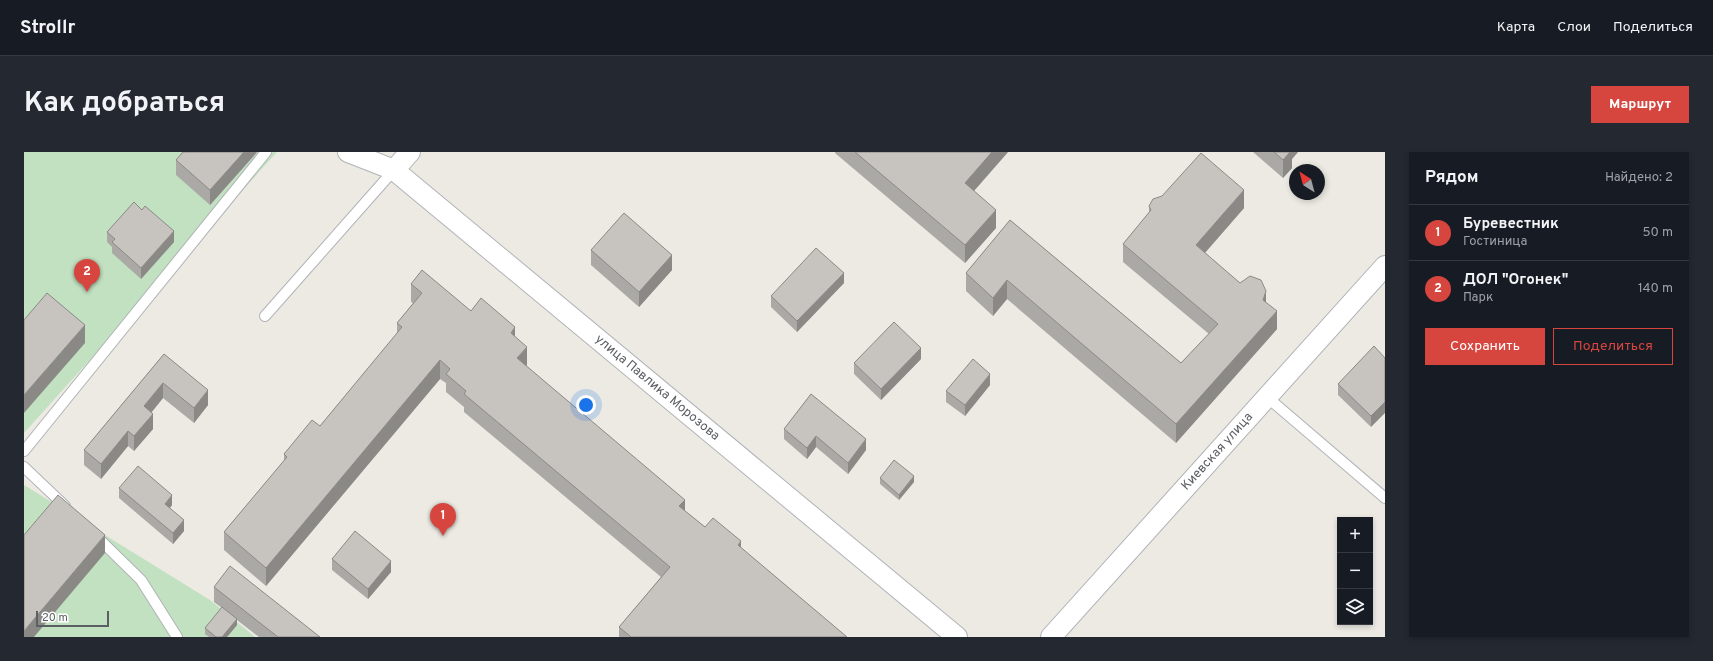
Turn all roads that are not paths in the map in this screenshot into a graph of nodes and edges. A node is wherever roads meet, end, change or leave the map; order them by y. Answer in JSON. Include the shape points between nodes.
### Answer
{"nodes":[{"id":1,"x":266,"y":152,"type":"edge"},
{"id":2,"x":348,"y":152,"type":"edge"},
{"id":3,"x":410,"y":152,"type":"edge"},
{"id":4,"x":394,"y":170,"type":"junction"},
{"id":5,"x":1385,"y":266,"type":"edge"},
{"id":6,"x":265,"y":316,"type":"dead end"},
{"id":7,"x":1267,"y":397,"type":"junction"},
{"id":8,"x":24,"y":451,"type":"edge"},
{"id":9,"x":24,"y":467,"type":"edge"},
{"id":10,"x":1385,"y":498,"type":"edge"},
{"id":11,"x":74,"y":515,"type":"edge"},
{"id":12,"x":91,"y":531,"type":"edge"},
{"id":13,"x":177,"y":637,"type":"edge"},
{"id":14,"x":958,"y":637,"type":"edge"},
{"id":15,"x":1051,"y":637,"type":"edge"}],
"edges":[{"from":1,"to":8,"type":"lane"},
{"from":2,"to":4,"type":"street","name":"улица Павлика Морозова"},
{"from":3,"to":4,"type":"street"},
{"from":4,"to":6,"type":"lane"},
{"from":4,"to":14,"type":"street","name":"улица Павлика Морозова"},
{"from":5,"to":7,"type":"street","name":"Киевская улица"},
{"from":7,"to":10,"type":"lane"},
{"from":7,"to":15,"type":"street","name":"Киевская улица"},
{"from":9,"to":11,"type":"lane"},
{"from":12,"to":13,"type":"lane","via":[[141,580]]}]}
